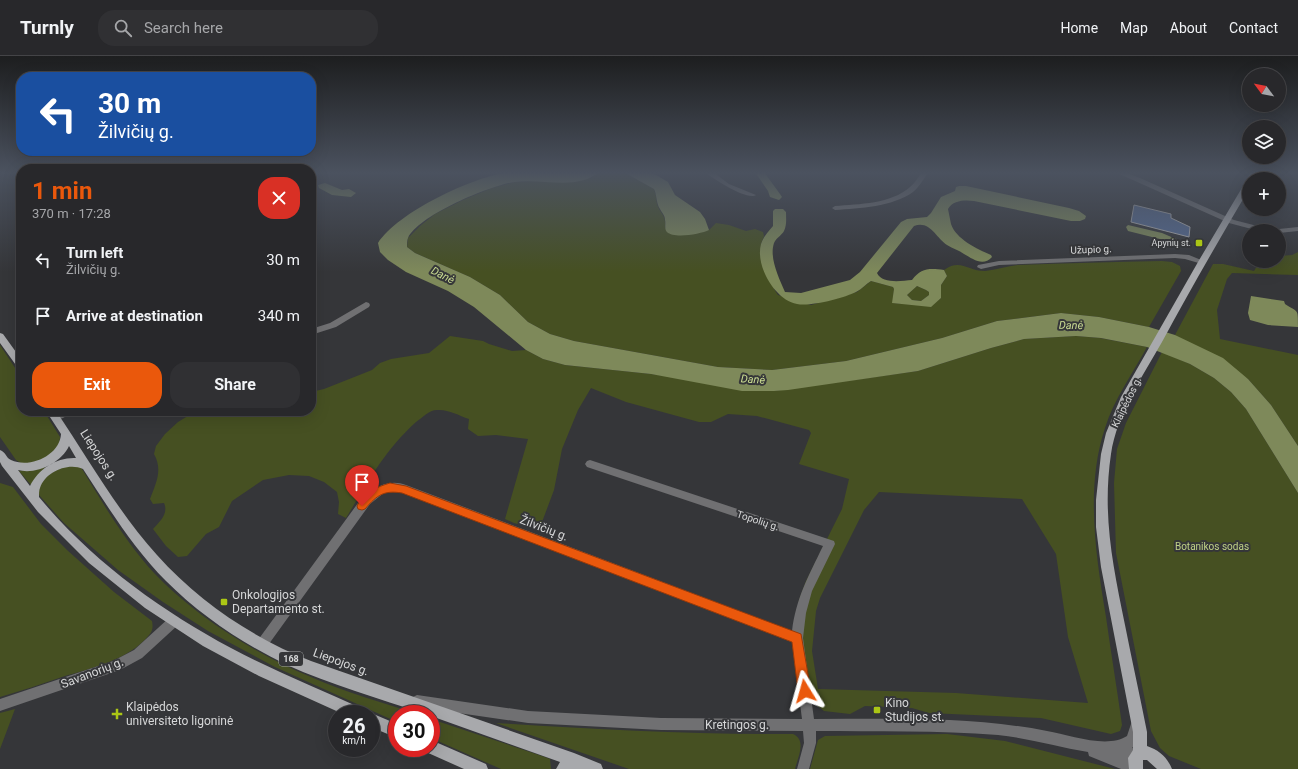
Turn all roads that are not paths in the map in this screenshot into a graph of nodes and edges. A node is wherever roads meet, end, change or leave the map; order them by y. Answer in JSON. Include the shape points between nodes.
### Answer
{"nodes":[{"id":1,"x":859,"y":205,"type":"edge"},
{"id":2,"x":1193,"y":205,"type":"edge"},
{"id":3,"x":1236,"y":205,"type":"edge"},
{"id":4,"x":835,"y":208,"type":"dead end"},
{"id":5,"x":1227,"y":220,"type":"junction"},
{"id":6,"x":1242,"y":225,"type":"edge"},
{"id":7,"x":1298,"y":228,"type":"edge"},
{"id":8,"x":1286,"y":230,"type":"edge"},
{"id":9,"x":1202,"y":262,"type":"junction"},
{"id":10,"x":981,"y":267,"type":"dead end"},
{"id":11,"x":366,"y":305,"type":"dead end"},
{"id":12,"x":316,"y":330,"type":"edge"},
{"id":13,"x":0,"y":336,"type":"edge"},
{"id":14,"x":16,"y":359,"type":"edge"},
{"id":15,"x":55,"y":416,"type":"edge"},
{"id":16,"x":66,"y":432,"type":"junction"},
{"id":17,"x":3,"y":458,"type":"edge"},
{"id":18,"x":590,"y":464,"type":"dead end"},
{"id":19,"x":88,"y":466,"type":"junction"},
{"id":20,"x":33,"y":498,"type":"junction"},
{"id":21,"x":174,"y":621,"type":"junction"},
{"id":22,"x":797,"y":638,"type":"junction"},
{"id":23,"x":262,"y":644,"type":"junction"},
{"id":24,"x":396,"y":698,"type":"junction"},
{"id":25,"x":0,"y":705,"type":"edge"},
{"id":26,"x":339,"y":705,"type":"edge"},
{"id":27,"x":1137,"y":717,"type":"junction"},
{"id":28,"x":809,"y":725,"type":"junction"},
{"id":29,"x":1140,"y":732,"type":"junction"},
{"id":30,"x":1078,"y":744,"type":"junction"},
{"id":31,"x":1100,"y":748,"type":"junction"},
{"id":32,"x":440,"y":751,"type":"edge"},
{"id":33,"x":574,"y":760,"type":"junction"},
{"id":34,"x":1137,"y":762,"type":"edge"},
{"id":35,"x":1163,"y":764,"type":"edge"},
{"id":36,"x":481,"y":769,"type":"edge"},
{"id":37,"x":563,"y":769,"type":"edge"},
{"id":38,"x":596,"y":769,"type":"edge"},
{"id":39,"x":803,"y":769,"type":"edge"}],
"edges":[{"from":1,"to":4,"type":"street"},
{"from":2,"to":5,"type":"street"},
{"from":3,"to":5,"type":"main road","name":"Klaipėdos g."},
{"from":5,"to":6,"type":"street"},
{"from":5,"to":9,"type":"main road","name":"Klaipėdos g."},
{"from":7,"to":8,"type":"street"},
{"from":9,"to":10,"type":"street","name":"Užupio g.","via":[[1175,256],[1007,262]]},
{"from":9,"to":27,"type":"main road","name":"Klaipėdos g.","via":[[1126,397],[1111,433],[1106,454],[1102,500],[1106,567]]},
{"from":11,"to":12,"type":"street","via":[[333,325]]},
{"from":13,"to":14,"type":"main road"},
{"from":15,"to":16,"type":"main road","number":"168"},
{"from":16,"to":17,"type":"main road","via":[[65,443],[58,452],[34,466],[21,467]]},
{"from":16,"to":19,"type":"main road","name":"Liepojos g.","number":"168"},
{"from":17,"to":20,"type":"main road","number":"168"},
{"from":18,"to":22,"type":"street","name":"Topolių g.","via":[[830,544],[807,590],[800,613]]},
{"from":19,"to":20,"type":"main road","via":[[76,462],[64,463],[51,469],[34,487]]},
{"from":19,"to":23,"type":"main road","name":"Liepojos g.","number":"168","via":[[148,553],[170,576],[200,603]]},
{"from":20,"to":21,"type":"main road","number":"168","via":[[71,540],[99,565]]},
{"from":21,"to":25,"type":"street","name":"Savanorių g.","via":[[138,654],[116,666]]},
{"from":21,"to":26,"type":"main road","number":"168","via":[[242,660]]},
{"from":22,"to":23,"type":"street","name":"Žilvičių g.","via":[[403,488],[390,487],[379,490],[362,506]]},
{"from":22,"to":28,"type":"street"},
{"from":23,"to":24,"type":"main road","name":"Liepojos g.","number":"168","via":[[310,668]]},
{"from":24,"to":28,"type":"street","name":"Kretingos g.","via":[[528,717],[661,724]]},
{"from":24,"to":33,"type":"main road","name":"Liepojos g.","number":"168"},
{"from":27,"to":29,"type":"main road","name":"Klaipėdos g."},
{"from":27,"to":31,"type":"street","name":"Klaipėdos g.","via":[[1132,740],[1126,744]]},
{"from":28,"to":30,"type":"street","name":"Kretingos g.","via":[[971,727],[1023,732]]},
{"from":28,"to":39,"type":"street","via":[[810,743]]},
{"from":29,"to":34,"type":"main road"},
{"from":29,"to":35,"type":"main road"},
{"from":30,"to":31,"type":"street","name":"Kretingos g."},
{"from":30,"to":34,"type":"street","name":"Kretingos g."},
{"from":31,"to":34,"type":"street","name":"Kretingos g."},
{"from":32,"to":36,"type":"main road"},
{"from":33,"to":37,"type":"main road"},
{"from":33,"to":38,"type":"main road","name":"Liepojos g.","number":"168"},
{"from":34,"to":35,"type":"main road","via":[[1147,753]]}]}
